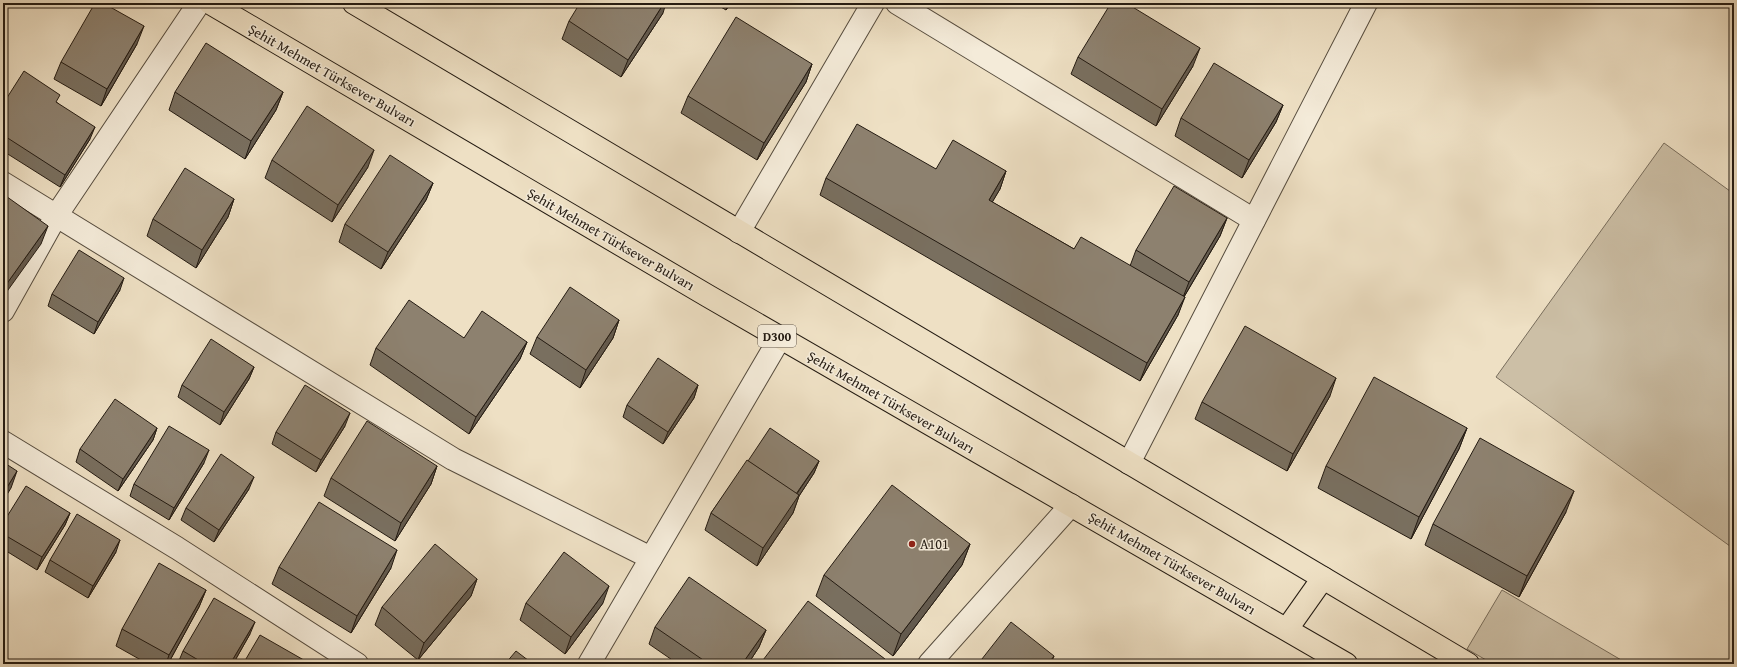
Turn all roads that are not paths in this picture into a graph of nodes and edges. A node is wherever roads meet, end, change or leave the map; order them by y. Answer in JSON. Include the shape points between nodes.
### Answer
{"nodes":[{"id":1,"x":199,"y":3,"type":"edge"},
{"id":2,"x":210,"y":3,"type":"edge"},
{"id":3,"x":354,"y":3,"type":"edge"},
{"id":4,"x":873,"y":3,"type":"edge"},
{"id":5,"x":897,"y":3,"type":"edge"},
{"id":6,"x":1366,"y":3,"type":"edge"},
{"id":7,"x":3,"y":183,"type":"edge"},
{"id":8,"x":56,"y":216,"type":"junction"},
{"id":9,"x":1254,"y":220,"type":"junction"},
{"id":10,"x":740,"y":232,"type":"junction"},
{"id":11,"x":3,"y":311,"type":"edge"},
{"id":12,"x":780,"y":338,"type":"junction"},
{"id":13,"x":3,"y":442,"type":"edge"},
{"id":14,"x":1128,"y":463,"type":"junction"},
{"id":15,"x":1070,"y":505,"type":"junction"},
{"id":16,"x":651,"y":558,"type":"junction"},
{"id":17,"x":1323,"y":578,"type":"junction"},
{"id":18,"x":1287,"y":629,"type":"junction"},
{"id":19,"x":348,"y":661,"type":"edge"},
{"id":20,"x":589,"y":664,"type":"edge"},
{"id":21,"x":929,"y":664,"type":"edge"},
{"id":22,"x":1346,"y":664,"type":"edge"},
{"id":23,"x":1468,"y":664,"type":"edge"}],
"edges":[{"from":1,"to":8,"type":"street"},
{"from":2,"to":12,"type":"highway","name":"Şehit Mehmet Türksever Bulvarı","number":"D300"},
{"from":3,"to":10,"type":"highway"},
{"from":4,"to":10,"type":"street"},
{"from":5,"to":9,"type":"street"},
{"from":6,"to":9,"type":"street"},
{"from":7,"to":8,"type":"street"},
{"from":8,"to":11,"type":"street"},
{"from":8,"to":16,"type":"street","via":[[453,459]]},
{"from":9,"to":14,"type":"street"},
{"from":10,"to":14,"type":"highway"},
{"from":12,"to":15,"type":"highway","name":"Şehit Mehmet Türksever Bulvarı","number":"D300"},
{"from":12,"to":16,"type":"street"},
{"from":13,"to":19,"type":"street","via":[[177,548]]},
{"from":14,"to":17,"type":"highway"},
{"from":15,"to":18,"type":"highway","name":"Şehit Mehmet Türksever Bulvarı","number":"D300"},
{"from":15,"to":21,"type":"street"},
{"from":16,"to":20,"type":"street"},
{"from":17,"to":18,"type":"highway"},
{"from":17,"to":23,"type":"highway"},
{"from":18,"to":22,"type":"highway","name":"Şehit Mehmet Türksever Bulvarı","number":"D300"}]}
